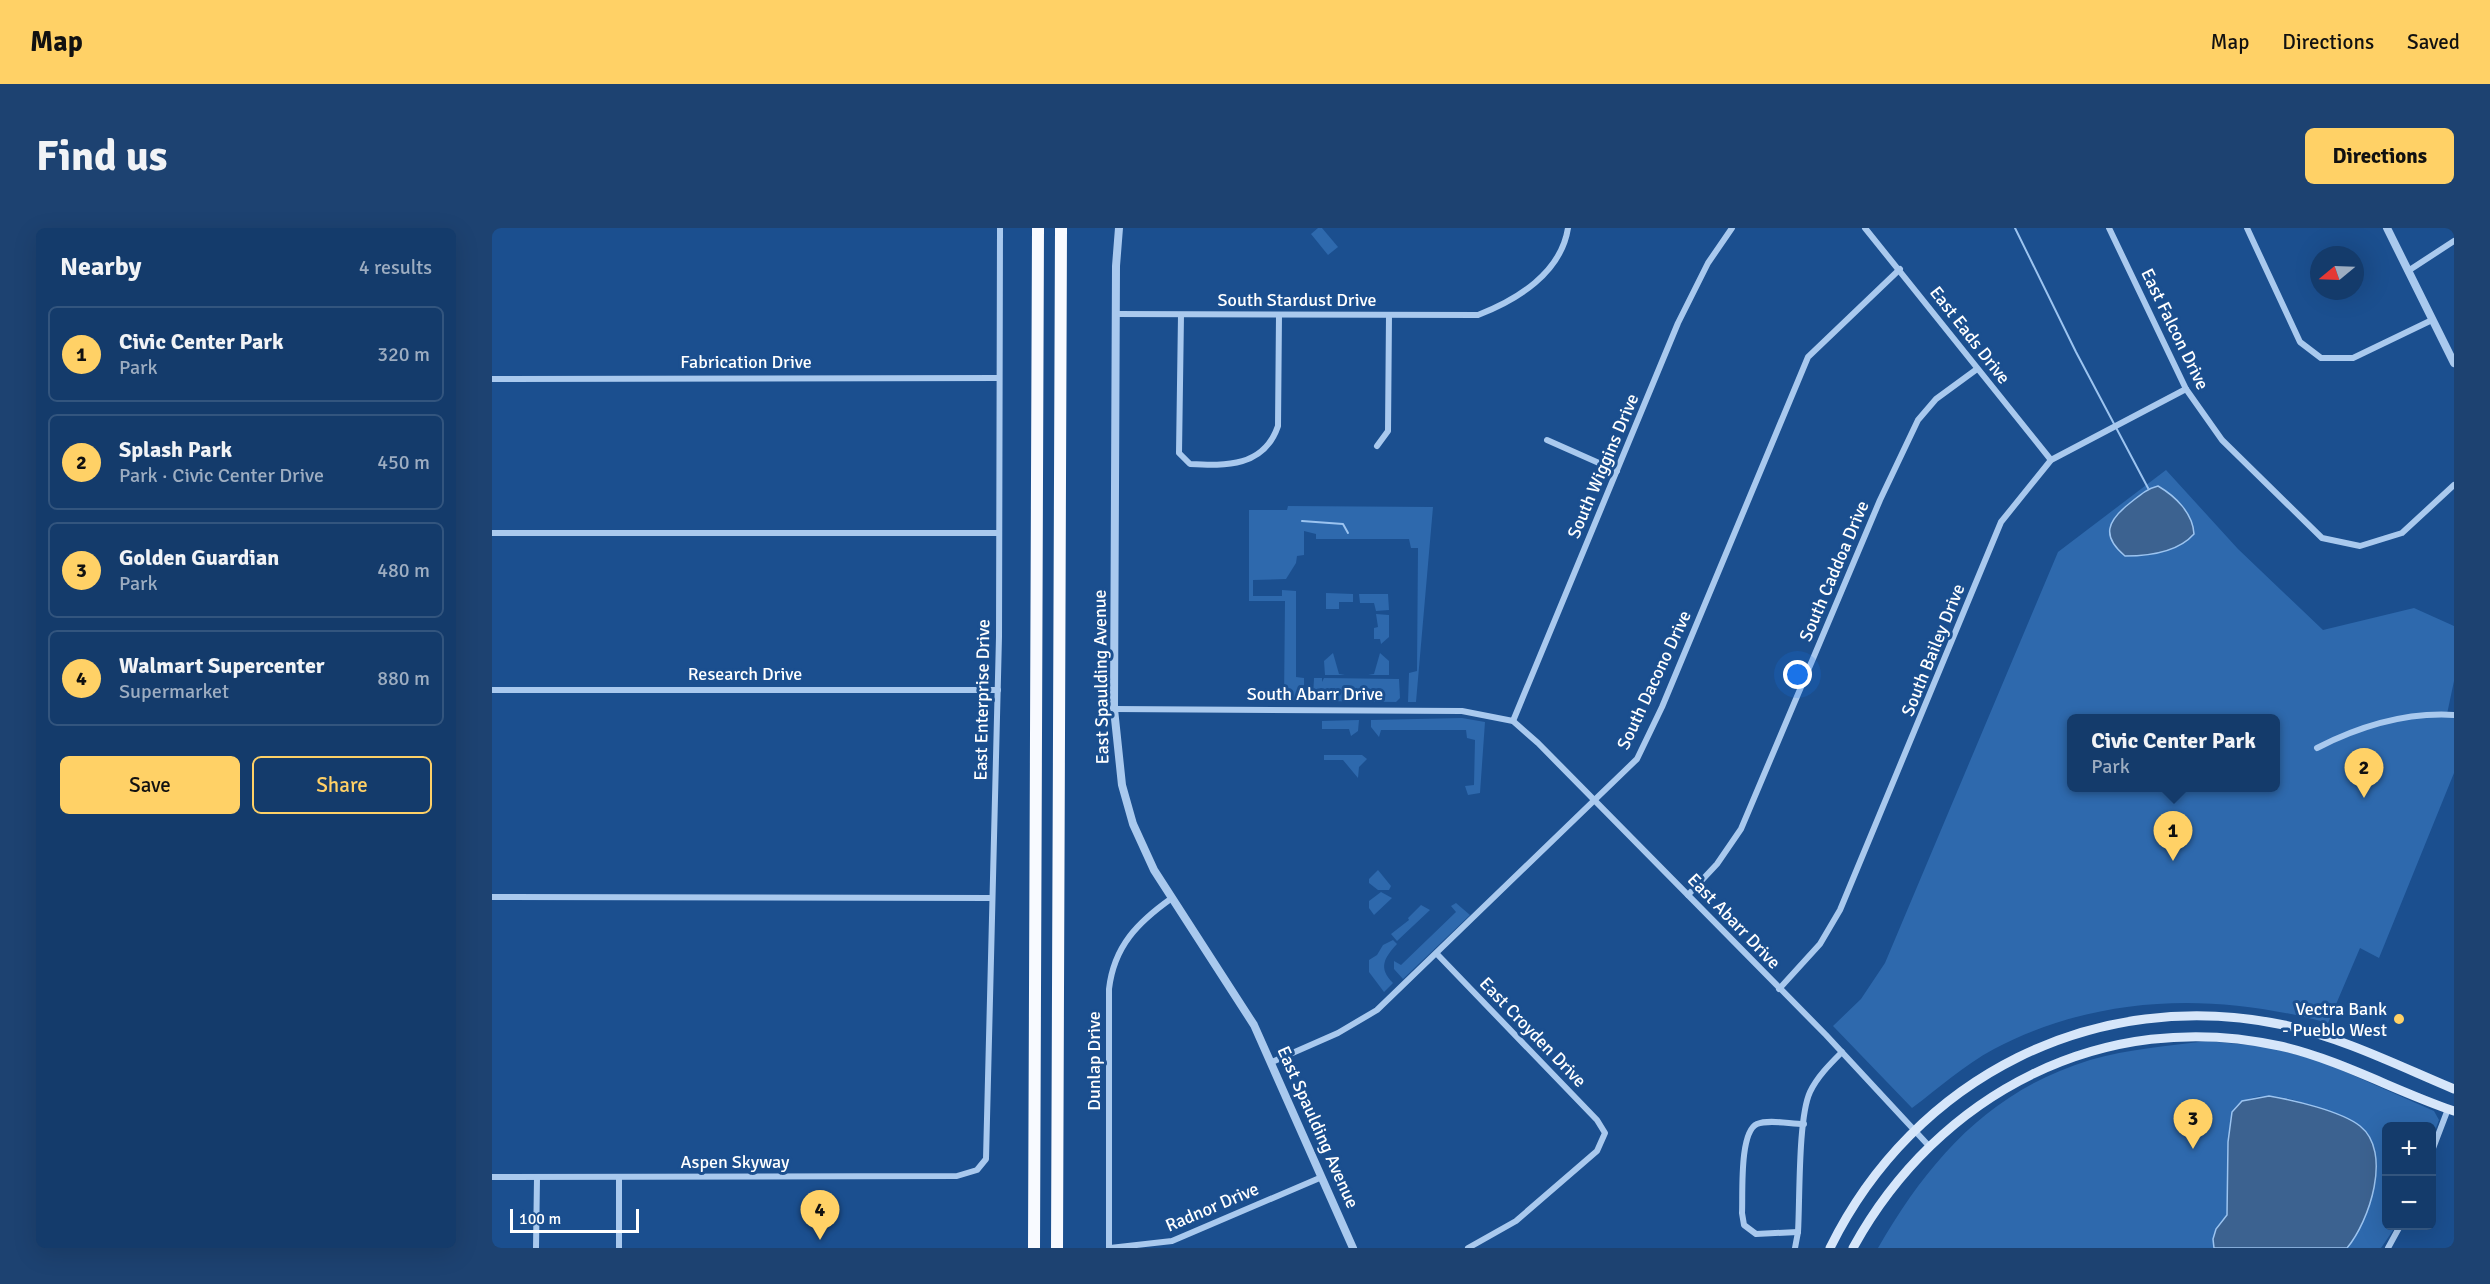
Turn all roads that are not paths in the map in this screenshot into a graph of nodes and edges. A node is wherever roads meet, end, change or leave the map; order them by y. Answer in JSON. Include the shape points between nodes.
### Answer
{"nodes":[{"id":1,"x":1000,"y":228,"type":"edge"},
{"id":2,"x":1038,"y":228,"type":"edge"},
{"id":3,"x":1061,"y":228,"type":"edge"},
{"id":4,"x":1119,"y":228,"type":"edge"},
{"id":5,"x":1568,"y":228,"type":"edge"},
{"id":6,"x":1732,"y":228,"type":"edge"},
{"id":7,"x":1865,"y":228,"type":"edge"},
{"id":8,"x":2109,"y":228,"type":"edge"},
{"id":9,"x":2247,"y":228,"type":"edge"},
{"id":10,"x":2387,"y":228,"type":"edge"},
{"id":11,"x":2454,"y":241,"type":"edge"},
{"id":12,"x":1900,"y":269,"type":"junction"},
{"id":13,"x":2408,"y":271,"type":"junction"},
{"id":14,"x":1116,"y":314,"type":"junction"},
{"id":15,"x":1181,"y":315,"type":"junction"},
{"id":16,"x":1279,"y":315,"type":"junction"},
{"id":17,"x":1389,"y":315,"type":"junction"},
{"id":18,"x":2432,"y":320,"type":"junction"},
{"id":19,"x":2454,"y":363,"type":"edge"},
{"id":20,"x":1977,"y":369,"type":"junction"},
{"id":21,"x":999,"y":378,"type":"junction"},
{"id":22,"x":492,"y":379,"type":"edge"},
{"id":23,"x":2186,"y":389,"type":"junction"},
{"id":24,"x":1547,"y":440,"type":"dead end"},
{"id":25,"x":1377,"y":446,"type":"dead end"},
{"id":26,"x":2051,"y":460,"type":"junction"},
{"id":27,"x":1617,"y":471,"type":"junction"},
{"id":28,"x":2454,"y":484,"type":"edge"},
{"id":29,"x":492,"y":533,"type":"edge"},
{"id":30,"x":999,"y":533,"type":"junction"},
{"id":31,"x":492,"y":690,"type":"edge"},
{"id":32,"x":998,"y":690,"type":"junction"},
{"id":33,"x":1114,"y":709,"type":"junction"},
{"id":34,"x":2454,"y":715,"type":"edge"},
{"id":35,"x":1513,"y":721,"type":"junction"},
{"id":36,"x":2317,"y":748,"type":"dead end"},
{"id":37,"x":1594,"y":800,"type":"junction"},
{"id":38,"x":1688,"y":895,"type":"junction"},
{"id":39,"x":492,"y":897,"type":"edge"},
{"id":40,"x":992,"y":898,"type":"junction"},
{"id":41,"x":1172,"y":898,"type":"junction"},
{"id":42,"x":1437,"y":954,"type":"junction"},
{"id":43,"x":1779,"y":989,"type":"junction"},
{"id":44,"x":1842,"y":1052,"type":"junction"},
{"id":45,"x":1272,"y":1062,"type":"junction"},
{"id":46,"x":2454,"y":1091,"type":"edge"},
{"id":47,"x":2451,"y":1110,"type":"edge"},
{"id":48,"x":1804,"y":1124,"type":"junction"},
{"id":49,"x":1914,"y":1130,"type":"junction"},
{"id":50,"x":2436,"y":1142,"type":"edge"},
{"id":51,"x":1929,"y":1146,"type":"junction"},
{"id":52,"x":977,"y":1170,"type":"joint"},
{"id":53,"x":492,"y":1177,"type":"edge"},
{"id":54,"x":1322,"y":1177,"type":"junction"},
{"id":55,"x":537,"y":1178,"type":"junction"},
{"id":56,"x":619,"y":1178,"type":"junction"},
{"id":57,"x":2398,"y":1230,"type":"edge"},
{"id":58,"x":1798,"y":1232,"type":"junction"},
{"id":59,"x":536,"y":1248,"type":"edge"},
{"id":60,"x":619,"y":1248,"type":"edge"},
{"id":61,"x":1034,"y":1248,"type":"edge"},
{"id":62,"x":1057,"y":1248,"type":"edge"},
{"id":63,"x":1110,"y":1248,"type":"edge"},
{"id":64,"x":1353,"y":1248,"type":"edge"},
{"id":65,"x":1468,"y":1248,"type":"edge"},
{"id":66,"x":1795,"y":1248,"type":"edge"},
{"id":67,"x":1830,"y":1248,"type":"edge"},
{"id":68,"x":1853,"y":1248,"type":"edge"},
{"id":69,"x":2388,"y":1248,"type":"edge"}],
"edges":[{"from":1,"to":21,"type":"street","name":"East Enterprise Drive"},
{"from":2,"to":61,"type":"highway"},
{"from":3,"to":62,"type":"highway"},
{"from":4,"to":14,"type":"street","name":"East Spaulding Avenue"},
{"from":5,"to":17,"type":"street","name":"South Stardust Drive","via":[[1565,246],[1533,286],[1508,303],[1478,315]]},
{"from":6,"to":27,"type":"street","name":"South Wiggins Drive","via":[[1708,263],[1678,323]]},
{"from":7,"to":12,"type":"street","name":"East Eads Drive"},
{"from":8,"to":23,"type":"street","name":"East Falcon Drive"},
{"from":9,"to":18,"type":"street","via":[[2300,342],[2321,358],[2353,358]]},
{"from":10,"to":13,"type":"street"},
{"from":11,"to":13,"type":"street"},
{"from":12,"to":20,"type":"street","name":"East Eads Drive"},
{"from":12,"to":37,"type":"street","name":"South Dacono Drive","via":[[1808,357],[1637,759]]},
{"from":13,"to":18,"type":"street"},
{"from":14,"to":15,"type":"street","name":"South Stardust Drive"},
{"from":14,"to":33,"type":"street","name":"East Spaulding Avenue"},
{"from":15,"to":16,"type":"street","name":"South Stardust Drive"},
{"from":15,"to":16,"type":"street","via":[[1179,453],[1190,464],[1229,466],[1261,452],[1272,443],[1278,426]]},
{"from":16,"to":17,"type":"street","name":"South Stardust Drive"},
{"from":17,"to":25,"type":"street","via":[[1388,431]]},
{"from":18,"to":19,"type":"street"},
{"from":20,"to":26,"type":"street","name":"East Eads Drive"},
{"from":20,"to":38,"type":"street","name":"South Caddoa Drive","via":[[1936,399],[1918,420],[1880,500],[1741,829],[1717,864]]},
{"from":21,"to":22,"type":"street","name":"Fabrication Drive"},
{"from":21,"to":30,"type":"street","name":"East Enterprise Drive"},
{"from":23,"to":26,"type":"street","name":"South Bailey Drive"},
{"from":23,"to":28,"type":"street","name":"East Falcon Drive","via":[[2222,440],[2322,538],[2360,546],[2402,533]]},
{"from":24,"to":27,"type":"street"},
{"from":26,"to":43,"type":"street","name":"South Bailey Drive","via":[[2001,522],[1831,928]]},
{"from":27,"to":35,"type":"street","name":"South Wiggins Drive"},
{"from":29,"to":30,"type":"street"},
{"from":30,"to":32,"type":"street","name":"East Enterprise Drive"},
{"from":31,"to":32,"type":"street","name":"Research Drive"},
{"from":32,"to":40,"type":"street","name":"East Enterprise Drive"},
{"from":33,"to":35,"type":"street","name":"South Abarr Drive","via":[[1445,710]]},
{"from":33,"to":41,"type":"street","name":"East Spaulding Avenue","via":[[1118,765],[1128,810],[1146,854]]},
{"from":34,"to":36,"type":"street","via":[[2384,722],[2352,731]]},
{"from":35,"to":37,"type":"street","name":"East Abarr Drive"},
{"from":37,"to":38,"type":"street","name":"East Abarr Drive"},
{"from":37,"to":42,"type":"street","name":"South Dacono Drive"},
{"from":38,"to":43,"type":"street","name":"East Abarr Drive"},
{"from":39,"to":40,"type":"street"},
{"from":40,"to":52,"type":"street","name":"East Enterprise Drive","via":[[988,1149]]},
{"from":41,"to":45,"type":"street","name":"East Spaulding Avenue","via":[[1241,1001]]},
{"from":41,"to":63,"type":"street","name":"Dunlap Drive","via":[[1124,940],[1111,970]]},
{"from":42,"to":45,"type":"street","name":"South Dacono Drive","via":[[1366,1018]]},
{"from":42,"to":65,"type":"street","name":"East Croyden Drive","via":[[1597,1120],[1605,1133],[1597,1151],[1516,1221]]},
{"from":43,"to":44,"type":"street","name":"East Abarr Drive"},
{"from":44,"to":48,"type":"street","via":[[1810,1092]]},
{"from":44,"to":49,"type":"street","name":"East Abarr Drive"},
{"from":45,"to":54,"type":"street","name":"East Spaulding Avenue"},
{"from":46,"to":47,"type":"main road"},
{"from":46,"to":49,"type":"main road","via":[[2346,1044],[2296,1028],[2235,1018],[2165,1017],[2093,1029],[2033,1049],[1973,1083]]},
{"from":47,"to":50,"type":"street"},
{"from":47,"to":51,"type":"main road","via":[[2339,1064],[2291,1049],[2233,1039],[2167,1038],[2098,1049],[2042,1069],[1981,1103]]},
{"from":48,"to":58,"type":"street"},
{"from":48,"to":58,"type":"street","via":[[1759,1123],[1751,1128],[1746,1140],[1744,1225],[1756,1234]]},
{"from":49,"to":51,"type":"street","name":"East Abarr Drive"},
{"from":49,"to":67,"type":"main road","via":[[1867,1184]]},
{"from":51,"to":68,"type":"main road","via":[[1894,1184]]},
{"from":52,"to":56,"type":"street","name":"Aspen Skyway","via":[[945,1177]]},
{"from":53,"to":55,"type":"street","name":"Aspen Skyway"},
{"from":54,"to":63,"type":"street","name":"Radnor Drive","via":[[1172,1241]]},
{"from":54,"to":64,"type":"street","name":"East Spaulding Avenue"},
{"from":55,"to":56,"type":"street","name":"Aspen Skyway"},
{"from":55,"to":59,"type":"street"},
{"from":56,"to":60,"type":"street"},
{"from":57,"to":69,"type":"street"},
{"from":58,"to":66,"type":"street"}]}
